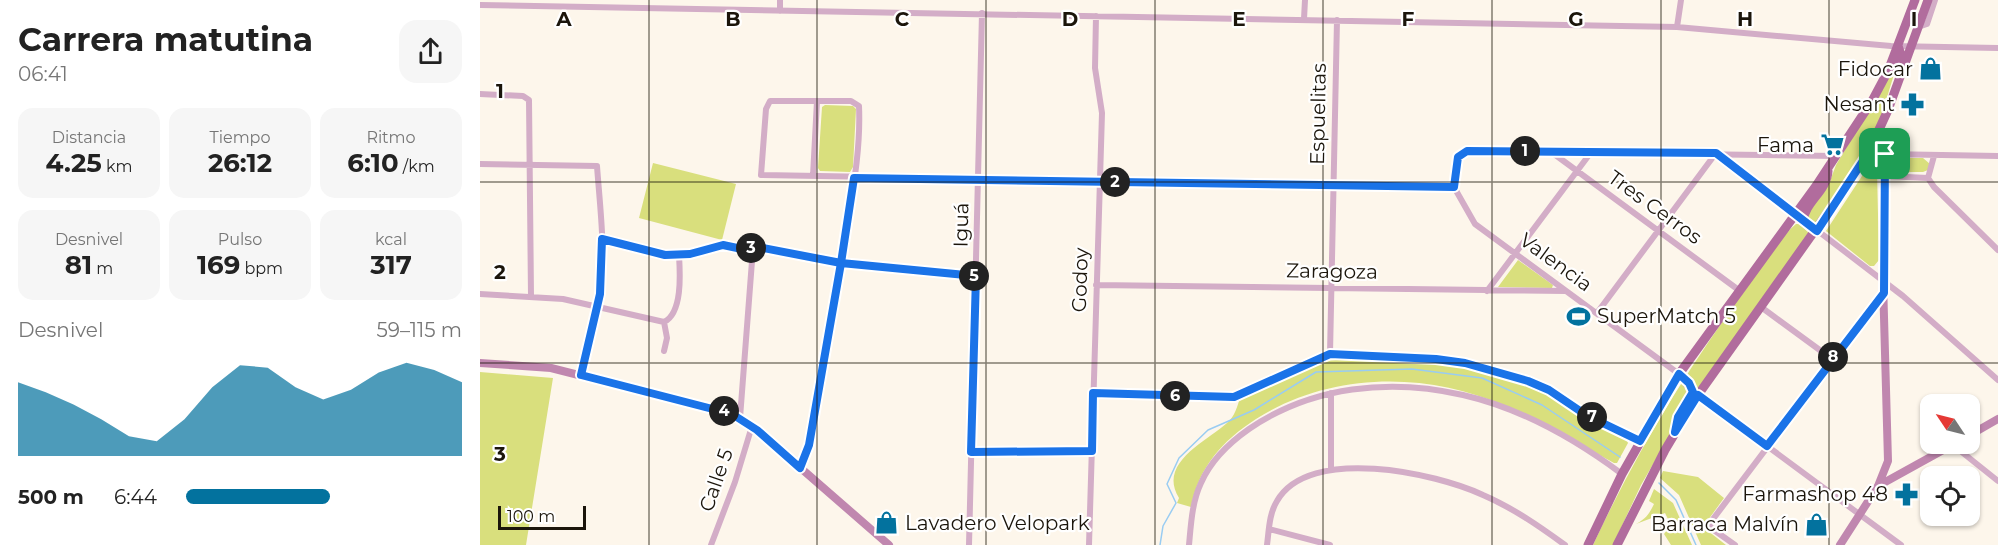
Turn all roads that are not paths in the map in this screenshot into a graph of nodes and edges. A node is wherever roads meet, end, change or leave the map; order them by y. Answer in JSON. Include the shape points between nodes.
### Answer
{"nodes":[{"id":1,"x":780,"y":0,"type":"edge"},
{"id":2,"x":1305,"y":0,"type":"edge"},
{"id":3,"x":1681,"y":0,"type":"edge"},
{"id":4,"x":1917,"y":0,"type":"edge"},
{"id":5,"x":1928,"y":0,"type":"edge"},
{"id":6,"x":1935,"y":0,"type":"edge"},
{"id":7,"x":480,"y":5,"type":"edge"},
{"id":8,"x":780,"y":11,"type":"junction"},
{"id":9,"x":982,"y":13,"type":"junction"},
{"id":10,"x":1096,"y":16,"type":"junction"},
{"id":11,"x":1304,"y":19,"type":"junction"},
{"id":12,"x":1336,"y":20,"type":"junction"},
{"id":13,"x":1677,"y":27,"type":"junction"},
{"id":14,"x":1917,"y":28,"type":"junction"},
{"id":15,"x":1898,"y":46,"type":"junction"},
{"id":16,"x":1911,"y":47,"type":"junction"},
{"id":17,"x":1998,"y":48,"type":"edge"},
{"id":18,"x":480,"y":94,"type":"edge"},
{"id":19,"x":818,"y":101,"type":"junction"},
{"id":20,"x":1888,"y":110,"type":"junction"},
{"id":21,"x":1874,"y":144,"type":"junction"},
{"id":22,"x":1550,"y":151,"type":"junction"},
{"id":23,"x":1592,"y":152,"type":"junction"},
{"id":24,"x":1716,"y":153,"type":"junction"},
{"id":25,"x":1885,"y":154,"type":"junction"},
{"id":26,"x":1836,"y":156,"type":"junction"},
{"id":27,"x":1934,"y":156,"type":"junction"},
{"id":28,"x":1998,"y":156,"type":"edge"},
{"id":29,"x":480,"y":164,"type":"edge"},
{"id":30,"x":529,"y":164,"type":"junction"},
{"id":31,"x":1578,"y":171,"type":"junction"},
{"id":32,"x":813,"y":176,"type":"junction"},
{"id":33,"x":1885,"y":176,"type":"junction"},
{"id":34,"x":854,"y":178,"type":"junction"},
{"id":35,"x":1928,"y":178,"type":"junction"},
{"id":36,"x":978,"y":180,"type":"junction"},
{"id":37,"x":1099,"y":182,"type":"junction"},
{"id":38,"x":1333,"y":185,"type":"junction"},
{"id":39,"x":1454,"y":187,"type":"junction"},
{"id":40,"x":1799,"y":218,"type":"junction"},
{"id":41,"x":1817,"y":231,"type":"junction"},
{"id":42,"x":1659,"y":232,"type":"junction"},
{"id":43,"x":602,"y":239,"type":"junction"},
{"id":44,"x":753,"y":248,"type":"junction"},
{"id":45,"x":1998,"y":250,"type":"edge"},
{"id":46,"x":1516,"y":253,"type":"junction"},
{"id":47,"x":679,"y":255,"type":"junction"},
{"id":48,"x":841,"y":263,"type":"junction"},
{"id":49,"x":976,"y":276,"type":"junction"},
{"id":50,"x":1883,"y":281,"type":"junction"},
{"id":51,"x":1096,"y":285,"type":"junction"},
{"id":52,"x":1331,"y":287,"type":"junction"},
{"id":53,"x":1488,"y":291,"type":"junction"},
{"id":54,"x":1566,"y":291,"type":"junction"},
{"id":55,"x":1740,"y":291,"type":"junction"},
{"id":56,"x":1884,"y":293,"type":"junction"},
{"id":57,"x":480,"y":294,"type":"edge"},
{"id":58,"x":531,"y":296,"type":"junction"},
{"id":59,"x":598,"y":307,"type":"junction"},
{"id":60,"x":1761,"y":307,"type":"junction"},
{"id":61,"x":1597,"y":313,"type":"junction"},
{"id":62,"x":664,"y":322,"type":"junction"},
{"id":63,"x":664,"y":351,"type":"dead end"},
{"id":64,"x":1330,"y":354,"type":"junction"},
{"id":65,"x":1832,"y":359,"type":"junction"},
{"id":66,"x":480,"y":363,"type":"edge"},
{"id":67,"x":1679,"y":374,"type":"junction"},
{"id":68,"x":581,"y":375,"type":"junction"},
{"id":69,"x":1998,"y":380,"type":"edge"},
{"id":70,"x":1093,"y":393,"type":"junction"},
{"id":71,"x":1330,"y":393,"type":"junction"},
{"id":72,"x":1698,"y":395,"type":"junction"},
{"id":73,"x":740,"y":418,"type":"junction"},
{"id":74,"x":1998,"y":419,"type":"edge"},
{"id":75,"x":752,"y":426,"type":"junction"},
{"id":76,"x":1980,"y":429,"type":"edge"},
{"id":77,"x":1675,"y":432,"type":"junction"},
{"id":78,"x":1640,"y":441,"type":"junction"},
{"id":79,"x":1767,"y":446,"type":"junction"},
{"id":80,"x":1092,"y":451,"type":"junction"},
{"id":81,"x":971,"y":452,"type":"junction"},
{"id":82,"x":1934,"y":454,"type":"edge"},
{"id":83,"x":1965,"y":454,"type":"edge"},
{"id":84,"x":800,"y":468,"type":"junction"},
{"id":85,"x":1886,"y":468,"type":"junction"},
{"id":86,"x":1908,"y":468,"type":"junction"},
{"id":87,"x":1331,"y":470,"type":"junction"},
{"id":88,"x":1622,"y":474,"type":"junction"},
{"id":89,"x":1998,"y":481,"type":"edge"},
{"id":90,"x":1878,"y":486,"type":"junction"},
{"id":91,"x":1860,"y":514,"type":"junction"},
{"id":92,"x":1269,"y":529,"type":"junction"},
{"id":93,"x":711,"y":545,"type":"edge"},
{"id":94,"x":889,"y":545,"type":"edge"},
{"id":95,"x":969,"y":545,"type":"edge"},
{"id":96,"x":1089,"y":545,"type":"edge"},
{"id":97,"x":1189,"y":545,"type":"edge"},
{"id":98,"x":1267,"y":545,"type":"edge"},
{"id":99,"x":1330,"y":545,"type":"edge"},
{"id":100,"x":1565,"y":545,"type":"edge"},
{"id":101,"x":1588,"y":545,"type":"edge"},
{"id":102,"x":1617,"y":545,"type":"edge"},
{"id":103,"x":1735,"y":545,"type":"edge"},
{"id":104,"x":1840,"y":545,"type":"edge"},
{"id":105,"x":1901,"y":545,"type":"edge"}],
"edges":[{"from":1,"to":8,"type":"street"},
{"from":2,"to":11,"type":"street"},
{"from":3,"to":13,"type":"street"},
{"from":4,"to":15,"type":"main road"},
{"from":4,"to":16,"type":"main road","via":[[1907,39]]},
{"from":5,"to":14,"type":"main road"},
{"from":6,"to":14,"type":"street","via":[[1927,24]]},
{"from":7,"to":8,"type":"street"},
{"from":8,"to":9,"type":"street"},
{"from":9,"to":10,"type":"street"},
{"from":9,"to":36,"type":"street","name":"Iguá"},
{"from":10,"to":11,"type":"street"},
{"from":10,"to":37,"type":"street","name":"Godoy","via":[[1095,68],[1102,113]]},
{"from":11,"to":12,"type":"street"},
{"from":12,"to":13,"type":"street"},
{"from":12,"to":38,"type":"street","name":"Espuelitas"},
{"from":13,"to":15,"type":"street"},
{"from":14,"to":16,"type":"main road"},
{"from":15,"to":16,"type":"street"},
{"from":15,"to":20,"type":"main road","via":[[1901,55]]},
{"from":15,"to":26,"type":"main road","via":[[1876,93]]},
{"from":16,"to":17,"type":"street"},
{"from":16,"to":20,"type":"main road"},
{"from":18,"to":30,"type":"street","via":[[527,97]]},
{"from":19,"to":32,"type":"street"},
{"from":19,"to":32,"type":"street","via":[[774,100],[767,104],[761,175]]},
{"from":19,"to":34,"type":"street","via":[[857,103],[858,155]]},
{"from":20,"to":21,"type":"main road"},
{"from":21,"to":25,"type":"street"},
{"from":21,"to":41,"type":"main road"},
{"from":22,"to":23,"type":"street"},
{"from":22,"to":31,"type":"street","name":"Tres Cerros"},
{"from":22,"to":39,"type":"street","via":[[1462,153]]},
{"from":23,"to":24,"type":"street"},
{"from":23,"to":31,"type":"street"},
{"from":24,"to":26,"type":"street"},
{"from":24,"to":40,"type":"street"},
{"from":24,"to":42,"type":"street"},
{"from":25,"to":27,"type":"street"},
{"from":25,"to":33,"type":"street"},
{"from":26,"to":40,"type":"main road"},
{"from":27,"to":28,"type":"street"},
{"from":27,"to":35,"type":"street"},
{"from":29,"to":30,"type":"street"},
{"from":30,"to":43,"type":"street","via":[[597,166]]},
{"from":30,"to":58,"type":"street"},
{"from":31,"to":42,"type":"street","name":"Tres Cerros"},
{"from":31,"to":46,"type":"street"},
{"from":32,"to":34,"type":"street"},
{"from":33,"to":35,"type":"street"},
{"from":33,"to":50,"type":"street"},
{"from":34,"to":36,"type":"street"},
{"from":34,"to":48,"type":"street"},
{"from":35,"to":45,"type":"street"},
{"from":36,"to":37,"type":"street"},
{"from":36,"to":49,"type":"street","name":"Iguá"},
{"from":37,"to":38,"type":"street"},
{"from":37,"to":51,"type":"street","name":"Godoy"},
{"from":38,"to":39,"type":"street"},
{"from":38,"to":52,"type":"street","name":"Espuelitas"},
{"from":39,"to":46,"type":"street","name":"Valencia","via":[[1476,224]]},
{"from":40,"to":41,"type":"street"},
{"from":40,"to":55,"type":"main road"},
{"from":41,"to":50,"type":"street"},
{"from":41,"to":60,"type":"main road"},
{"from":42,"to":55,"type":"street","name":"Tres Cerros"},
{"from":42,"to":61,"type":"street"},
{"from":43,"to":47,"type":"street"},
{"from":43,"to":59,"type":"street"},
{"from":44,"to":47,"type":"street","via":[[716,245]]},
{"from":44,"to":48,"type":"street"},
{"from":44,"to":73,"type":"street"},
{"from":46,"to":53,"type":"street"},
{"from":46,"to":54,"type":"street","name":"Valencia"},
{"from":47,"to":62,"type":"street","via":[[677,299],[671,317]]},
{"from":48,"to":49,"type":"street"},
{"from":48,"to":84,"type":"street","via":[[809,445]]},
{"from":49,"to":81,"type":"street","name":"Iguá"},
{"from":50,"to":56,"type":"street"},
{"from":50,"to":69,"type":"street"},
{"from":51,"to":52,"type":"street","name":"Zaragoza"},
{"from":51,"to":70,"type":"street","name":"Godoy"},
{"from":52,"to":53,"type":"street","name":"Zaragoza"},
{"from":52,"to":64,"type":"street","name":"Espuelitas"},
{"from":53,"to":54,"type":"street","name":"Zaragoza"},
{"from":54,"to":61,"type":"street","name":"Valencia"},
{"from":55,"to":67,"type":"main road"},
{"from":56,"to":65,"type":"street"},
{"from":56,"to":85,"type":"street"},
{"from":57,"to":58,"type":"street"},
{"from":58,"to":59,"type":"street"},
{"from":59,"to":62,"type":"street"},
{"from":59,"to":68,"type":"street"},
{"from":60,"to":65,"type":"street"},
{"from":60,"to":72,"type":"main road"},
{"from":61,"to":67,"type":"street","name":"Valencia"},
{"from":62,"to":63,"type":"street"},
{"from":64,"to":70,"type":"street","via":[[1234,397]]},
{"from":64,"to":78,"type":"street","via":[[1436,359],[1486,369],[1549,390],[1586,415]]},
{"from":65,"to":79,"type":"street"},
{"from":66,"to":68,"type":"street","via":[[527,364]]},
{"from":67,"to":77,"type":"main road","via":[[1693,392],[1678,417]]},
{"from":67,"to":78,"type":"main road"},
{"from":68,"to":73,"type":"street","via":[[721,409]]},
{"from":70,"to":80,"type":"street","name":"Godoy"},
{"from":71,"to":87,"type":"street"},
{"from":71,"to":88,"type":"street","via":[[1390,387],[1462,394],[1540,423]]},
{"from":71,"to":97,"type":"street","via":[[1271,414],[1219,454],[1195,497]]},
{"from":72,"to":77,"type":"main road"},
{"from":72,"to":79,"type":"street"},
{"from":73,"to":75,"type":"street"},
{"from":74,"to":76,"type":"street"},
{"from":75,"to":84,"type":"street"},
{"from":75,"to":93,"type":"street","name":"Calle 5"},
{"from":77,"to":102,"type":"main road"},
{"from":78,"to":88,"type":"main road"},
{"from":79,"to":91,"type":"street"},
{"from":79,"to":103,"type":"street","via":[[1710,526]]},
{"from":80,"to":81,"type":"street"},
{"from":80,"to":96,"type":"street","name":"Godoy"},
{"from":81,"to":95,"type":"street","name":"Iguá"},
{"from":82,"to":86,"type":"street"},
{"from":83,"to":89,"type":"street"},
{"from":84,"to":94,"type":"street"},
{"from":85,"to":86,"type":"street"},
{"from":85,"to":90,"type":"street"},
{"from":86,"to":90,"type":"street"},
{"from":87,"to":92,"type":"street","via":[[1305,475],[1288,486],[1273,507]]},
{"from":87,"to":100,"type":"street","via":[[1394,472],[1466,488],[1516,512]]},
{"from":88,"to":101,"type":"main road"},
{"from":90,"to":91,"type":"street"},
{"from":91,"to":104,"type":"street"},
{"from":91,"to":105,"type":"street"},
{"from":92,"to":98,"type":"street"},
{"from":92,"to":99,"type":"street"}]}
